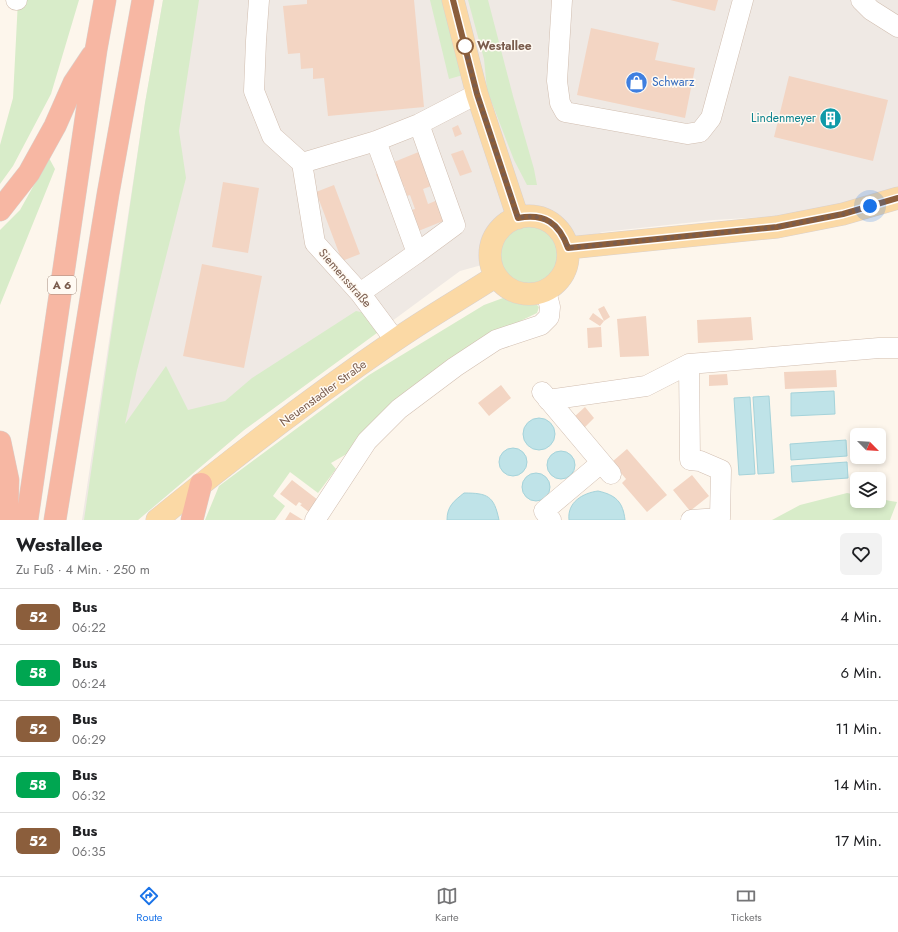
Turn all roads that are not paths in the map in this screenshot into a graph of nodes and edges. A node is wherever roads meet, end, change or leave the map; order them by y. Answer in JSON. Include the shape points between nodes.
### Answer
{"nodes":[{"id":1,"x":105,"y":0,"type":"edge"},
{"id":2,"x":143,"y":0,"type":"edge"},
{"id":3,"x":259,"y":0,"type":"edge"},
{"id":4,"x":453,"y":0,"type":"edge"},
{"id":5,"x":562,"y":0,"type":"edge"},
{"id":6,"x":743,"y":0,"type":"edge"},
{"id":7,"x":861,"y":0,"type":"edge"},
{"id":8,"x":898,"y":27,"type":"edge"},
{"id":9,"x":96,"y":50,"type":"junction"},
{"id":10,"x":477,"y":94,"type":"junction"},
{"id":11,"x":419,"y":124,"type":"junction"},
{"id":12,"x":376,"y":141,"type":"junction"},
{"id":13,"x":302,"y":163,"type":"junction"},
{"id":14,"x":898,"y":198,"type":"edge"},
{"id":15,"x":0,"y":210,"type":"edge"},
{"id":16,"x":518,"y":218,"type":"junction"},
{"id":17,"x":568,"y":248,"type":"junction"},
{"id":18,"x":417,"y":253,"type":"junction"},
{"id":19,"x":496,"y":276,"type":"junction"},
{"id":20,"x":546,"y":291,"type":"junction"},
{"id":21,"x":360,"y":293,"type":"junction"},
{"id":22,"x":395,"y":340,"type":"junction"},
{"id":23,"x":898,"y":348,"type":"edge"},
{"id":24,"x":689,"y":364,"type":"junction"},
{"id":25,"x":0,"y":442,"type":"edge"},
{"id":26,"x":201,"y":484,"type":"junction"},
{"id":27,"x":12,"y":520,"type":"edge"},
{"id":28,"x":27,"y":520,"type":"edge"},
{"id":29,"x":55,"y":520,"type":"edge"},
{"id":30,"x":158,"y":520,"type":"edge"},
{"id":31,"x":192,"y":520,"type":"edge"},
{"id":32,"x":315,"y":520,"type":"edge"},
{"id":33,"x":551,"y":520,"type":"edge"},
{"id":34,"x":691,"y":520,"type":"edge"}],
"edges":[{"from":1,"to":9,"type":"highway","number":"A 6"},
{"from":2,"to":29,"type":"highway","number":"A 6","via":[[108,194]]},
{"from":3,"to":13,"type":"street","via":[[254,91],[272,136]]},
{"from":4,"to":10,"type":"main road"},
{"from":5,"to":6,"type":"street","via":[[557,81],[560,103],[565,112],[687,134],[700,132],[711,118]]},
{"from":7,"to":8,"type":"street","via":[[871,10]]},
{"from":9,"to":15,"type":"highway","via":[[74,82],[55,126],[30,173]]},
{"from":9,"to":28,"type":"highway","number":"A 6"},
{"from":10,"to":11,"type":"street"},
{"from":10,"to":16,"type":"main road"},
{"from":11,"to":12,"type":"street"},
{"from":11,"to":18,"type":"street","via":[[455,224]]},
{"from":12,"to":13,"type":"street"},
{"from":12,"to":18,"type":"street"},
{"from":13,"to":21,"type":"street","name":"Siemensstraße","via":[[315,243]]},
{"from":14,"to":17,"type":"main road","via":[[843,214],[777,227]]},
{"from":16,"to":17,"type":"main road","via":[[536,216],[545,219],[563,235]]},
{"from":16,"to":19,"type":"main road","via":[[500,229],[492,242],[490,256]]},
{"from":17,"to":20,"type":"main road","via":[[566,270],[558,282]]},
{"from":18,"to":21,"type":"street"},
{"from":19,"to":20,"type":"main road","via":[[506,287],[518,293]]},
{"from":19,"to":22,"type":"main road","name":"Neuenstadter Straße"},
{"from":20,"to":32,"type":"street","via":[[550,307],[549,316],[541,325],[496,340],[399,409],[366,441]]},
{"from":21,"to":22,"type":"street","name":"Siemensstraße"},
{"from":22,"to":26,"type":"main road","name":"Neuenstadter Straße","via":[[304,405]]},
{"from":23,"to":24,"type":"street"},
{"from":24,"to":33,"type":"street","via":[[646,386],[545,396],[606,468],[544,511]]},
{"from":24,"to":34,"type":"street","via":[[690,460],[700,461],[721,470],[720,518]]},
{"from":25,"to":27,"type":"highway","via":[[8,480],[7,512]]},
{"from":26,"to":30,"type":"main road","name":"Neuenstadter Straße"},
{"from":26,"to":31,"type":"highway"}]}
